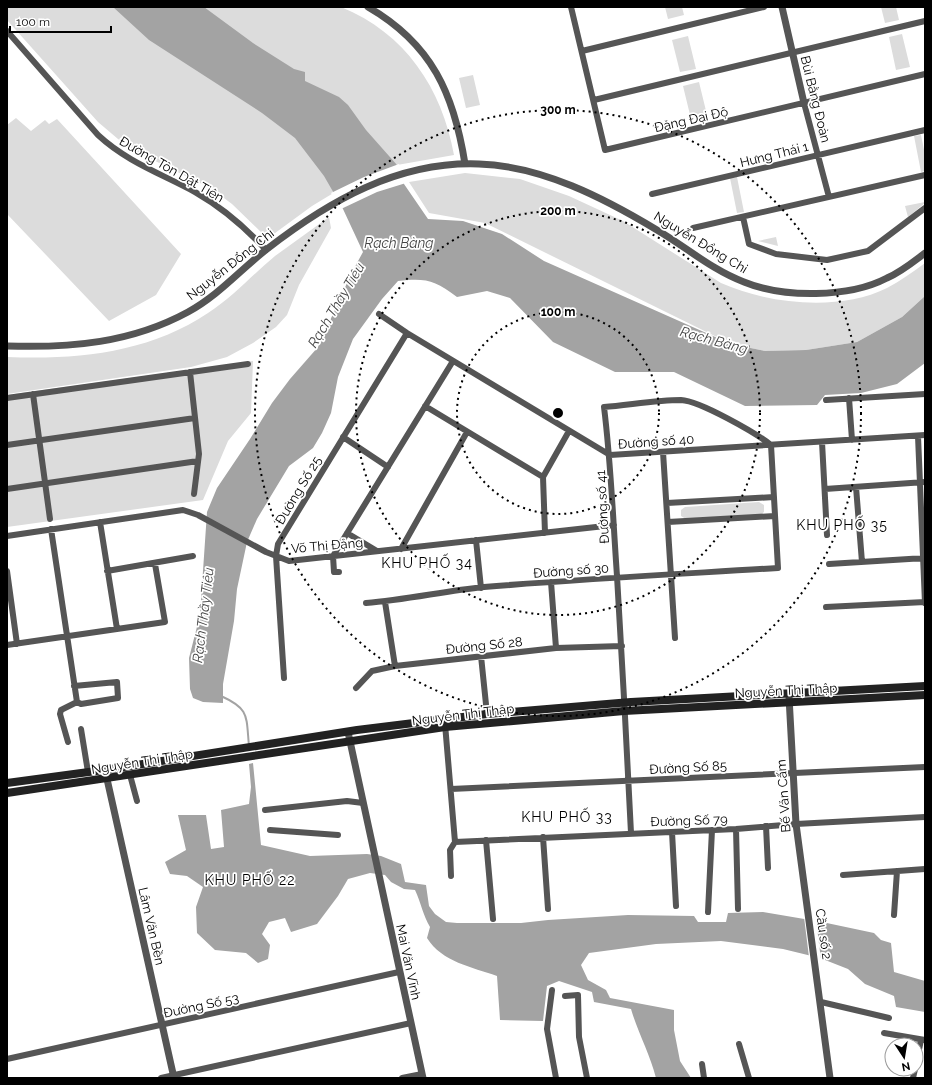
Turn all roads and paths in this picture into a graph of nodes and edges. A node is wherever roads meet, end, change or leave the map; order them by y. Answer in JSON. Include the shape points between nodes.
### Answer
{"nodes":[{"id":1,"x":368,"y":7,"type":"edge"},
{"id":2,"x":571,"y":7,"type":"edge"},
{"id":3,"x":764,"y":7,"type":"edge"},
{"id":4,"x":782,"y":7,"type":"edge"},
{"id":5,"x":925,"y":21,"type":"edge"},
{"id":6,"x":7,"y":31,"type":"edge"},
{"id":7,"x":582,"y":50,"type":"junction"},
{"id":8,"x":793,"y":53,"type":"junction"},
{"id":9,"x":925,"y":74,"type":"edge"},
{"id":10,"x":594,"y":100,"type":"junction"},
{"id":11,"x":804,"y":103,"type":"junction"},
{"id":12,"x":925,"y":130,"type":"edge"},
{"id":13,"x":817,"y":154,"type":"junction"},
{"id":14,"x":465,"y":164,"type":"junction"},
{"id":15,"x":925,"y":175,"type":"edge"},
{"id":16,"x":652,"y":194,"type":"dead end"},
{"id":17,"x":829,"y":197,"type":"junction"},
{"id":18,"x":925,"y":208,"type":"edge"},
{"id":19,"x":743,"y":217,"type":"junction"},
{"id":20,"x":693,"y":228,"type":"dead end"},
{"id":21,"x":266,"y":250,"type":"junction"},
{"id":22,"x":925,"y":253,"type":"edge"},
{"id":23,"x":379,"y":314,"type":"dead end"},
{"id":24,"x":407,"y":333,"type":"junction"},
{"id":25,"x":7,"y":346,"type":"edge"},
{"id":26,"x":453,"y":361,"type":"junction"},
{"id":27,"x":248,"y":364,"type":"dead end"},
{"id":28,"x":190,"y":372,"type":"junction"},
{"id":29,"x":33,"y":394,"type":"junction"},
{"id":30,"x":925,"y":394,"type":"edge"},
{"id":31,"x":7,"y":398,"type":"edge"},
{"id":32,"x":849,"y":398,"type":"junction"},
{"id":33,"x":826,"y":400,"type":"dead end"},
{"id":34,"x":425,"y":406,"type":"junction"},
{"id":35,"x":195,"y":418,"type":"junction"},
{"id":36,"x":569,"y":431,"type":"junction"},
{"id":37,"x":467,"y":432,"type":"junction"},
{"id":38,"x":925,"y":435,"type":"edge"},
{"id":39,"x":918,"y":436,"type":"junction"},
{"id":40,"x":343,"y":437,"type":"junction"},
{"id":41,"x":39,"y":440,"type":"junction"},
{"id":42,"x":852,"y":440,"type":"junction"},
{"id":43,"x":822,"y":442,"type":"junction"},
{"id":44,"x":7,"y":445,"type":"edge"},
{"id":45,"x":771,"y":445,"type":"junction"},
{"id":46,"x":663,"y":452,"type":"junction"},
{"id":47,"x":610,"y":455,"type":"junction"},
{"id":48,"x":198,"y":461,"type":"junction"},
{"id":49,"x":388,"y":467,"type":"junction"},
{"id":50,"x":543,"y":477,"type":"junction"},
{"id":51,"x":922,"y":482,"type":"edge"},
{"id":52,"x":45,"y":483,"type":"junction"},
{"id":53,"x":856,"y":487,"type":"junction"},
{"id":54,"x":7,"y":489,"type":"edge"},
{"id":55,"x":825,"y":489,"type":"junction"},
{"id":56,"x":194,"y":494,"type":"dead end"},
{"id":57,"x":774,"y":497,"type":"junction"},
{"id":58,"x":666,"y":503,"type":"junction"},
{"id":59,"x":775,"y":516,"type":"junction"},
{"id":60,"x":50,"y":519,"type":"dead end"},
{"id":61,"x":100,"y":522,"type":"junction"},
{"id":62,"x":668,"y":522,"type":"junction"},
{"id":63,"x":614,"y":525,"type":"junction"},
{"id":64,"x":51,"y":529,"type":"junction"},
{"id":65,"x":347,"y":533,"type":"junction"},
{"id":66,"x":545,"y":533,"type":"junction"},
{"id":67,"x":827,"y":535,"type":"dead end"},
{"id":68,"x":7,"y":536,"type":"edge"},
{"id":69,"x":476,"y":540,"type":"junction"},
{"id":70,"x":401,"y":549,"type":"junction"},
{"id":71,"x":377,"y":552,"type":"junction"},
{"id":72,"x":193,"y":556,"type":"dead end"},
{"id":73,"x":276,"y":556,"type":"junction"},
{"id":74,"x":333,"y":556,"type":"junction"},
{"id":75,"x":924,"y":558,"type":"edge"},
{"id":76,"x":862,"y":562,"type":"junction"},
{"id":77,"x":155,"y":564,"type":"junction"},
{"id":78,"x":829,"y":564,"type":"dead end"},
{"id":79,"x":7,"y":571,"type":"edge"},
{"id":80,"x":108,"y":571,"type":"junction"},
{"id":81,"x":339,"y":572,"type":"dead end"},
{"id":82,"x":671,"y":575,"type":"junction"},
{"id":83,"x":617,"y":578,"type":"junction"},
{"id":84,"x":551,"y":582,"type":"junction"},
{"id":85,"x":8,"y":584,"type":"edge"},
{"id":86,"x":481,"y":588,"type":"junction"},
{"id":87,"x":9,"y":597,"type":"edge"},
{"id":88,"x":385,"y":602,"type":"junction"},
{"id":89,"x":925,"y":602,"type":"edge"},
{"id":90,"x":366,"y":603,"type":"dead end"},
{"id":91,"x":826,"y":607,"type":"dead end"},
{"id":92,"x":117,"y":629,"type":"junction"},
{"id":93,"x":66,"y":636,"type":"junction"},
{"id":94,"x":675,"y":638,"type":"dead end"},
{"id":95,"x":17,"y":644,"type":"junction"},
{"id":96,"x":7,"y":645,"type":"edge"},
{"id":97,"x":622,"y":646,"type":"junction"},
{"id":98,"x":556,"y":648,"type":"junction"},
{"id":99,"x":481,"y":656,"type":"junction"},
{"id":100,"x":395,"y":666,"type":"junction"},
{"id":101,"x":284,"y":678,"type":"dead end"},
{"id":102,"x":74,"y":686,"type":"junction"},
{"id":103,"x":925,"y":686,"type":"edge"},
{"id":104,"x":356,"y":688,"type":"dead end"},
{"id":105,"x":789,"y":693,"type":"junction"},
{"id":106,"x":925,"y":695,"type":"edge"},
{"id":107,"x":77,"y":702,"type":"junction"},
{"id":108,"x":789,"y":702,"type":"junction"},
{"id":109,"x":624,"y":706,"type":"junction"},
{"id":110,"x":487,"y":714,"type":"junction"},
{"id":111,"x":445,"y":723,"type":"junction"},
{"id":112,"x":81,"y":729,"type":"dead end"},
{"id":113,"x":348,"y":732,"type":"junction"},
{"id":114,"x":350,"y":741,"type":"junction"},
{"id":115,"x":68,"y":742,"type":"dead end"},
{"id":116,"x":925,"y":767,"type":"edge"},
{"id":117,"x":105,"y":770,"type":"junction"},
{"id":118,"x":88,"y":772,"type":"junction"},
{"id":119,"x":794,"y":773,"type":"junction"},
{"id":120,"x":130,"y":775,"type":"junction"},
{"id":121,"x":107,"y":779,"type":"junction"},
{"id":122,"x":628,"y":781,"type":"junction"},
{"id":123,"x":7,"y":783,"type":"edge"},
{"id":124,"x":451,"y":789,"type":"junction"},
{"id":125,"x":7,"y":793,"type":"edge"},
{"id":126,"x":137,"y":800,"type":"dead end"},
{"id":127,"x":363,"y":803,"type":"junction"},
{"id":128,"x":265,"y":810,"type":"dead end"},
{"id":129,"x":925,"y":817,"type":"edge"},
{"id":130,"x":796,"y":824,"type":"junction"},
{"id":131,"x":766,"y":826,"type":"junction"},
{"id":132,"x":736,"y":829,"type":"junction"},
{"id":133,"x":270,"y":830,"type":"dead end"},
{"id":134,"x":712,"y":830,"type":"junction"},
{"id":135,"x":672,"y":832,"type":"junction"},
{"id":136,"x":631,"y":833,"type":"junction"},
{"id":137,"x":338,"y":835,"type":"dead end"},
{"id":138,"x":543,"y":837,"type":"junction"},
{"id":139,"x":486,"y":840,"type":"junction"},
{"id":140,"x":455,"y":842,"type":"junction"},
{"id":141,"x":768,"y":868,"type":"dead end"},
{"id":142,"x":925,"y":868,"type":"edge"},
{"id":143,"x":897,"y":871,"type":"junction"},
{"id":144,"x":843,"y":875,"type":"dead end"},
{"id":145,"x":451,"y":876,"type":"dead end"},
{"id":146,"x":806,"y":897,"type":"joint"},
{"id":147,"x":676,"y":906,"type":"dead end"},
{"id":148,"x":548,"y":909,"type":"dead end"},
{"id":149,"x":738,"y":909,"type":"dead end"},
{"id":150,"x":708,"y":912,"type":"dead end"},
{"id":151,"x":894,"y":915,"type":"dead end"},
{"id":152,"x":493,"y":920,"type":"dead end"},
{"id":153,"x":400,"y":972,"type":"junction"},
{"id":154,"x":552,"y":990,"type":"dead end"},
{"id":155,"x":565,"y":996,"type":"dead end"},
{"id":156,"x":821,"y":1002,"type":"junction"},
{"id":157,"x":890,"y":1018,"type":"dead end"},
{"id":158,"x":411,"y":1023,"type":"junction"},
{"id":159,"x":162,"y":1025,"type":"junction"},
{"id":160,"x":884,"y":1032,"type":"dead end"},
{"id":161,"x":908,"y":1037,"type":"edge"},
{"id":162,"x":739,"y":1044,"type":"dead end"},
{"id":163,"x":7,"y":1059,"type":"edge"},
{"id":164,"x":702,"y":1064,"type":"dead end"},
{"id":165,"x":422,"y":1076,"type":"edge"},
{"id":166,"x":174,"y":1077,"type":"edge"},
{"id":167,"x":161,"y":1078,"type":"edge"},
{"id":168,"x":402,"y":1078,"type":"edge"},
{"id":169,"x":556,"y":1078,"type":"edge"},
{"id":170,"x":587,"y":1078,"type":"edge"},
{"id":171,"x":704,"y":1078,"type":"edge"},
{"id":172,"x":748,"y":1078,"type":"edge"},
{"id":173,"x":830,"y":1078,"type":"edge"}],
"edges":[{"from":1,"to":14,"type":"street","via":[[406,34],[430,62],[449,98],[461,138]]},
{"from":2,"to":7,"type":"street","name":"Đặng Đại Độ"},
{"from":3,"to":7,"type":"street"},
{"from":4,"to":8,"type":"street","name":"Bùi Bằng Đoàn"},
{"from":5,"to":8,"type":"street"},
{"from":6,"to":21,"type":"street","name":"Đường Tôn Dật Tiên","via":[[112,148],[139,165],[196,193],[227,213]]},
{"from":7,"to":10,"type":"street","name":"Đặng Đại Độ"},
{"from":8,"to":10,"type":"street"},
{"from":8,"to":11,"type":"street","name":"Bùi Bằng Đoàn"},
{"from":9,"to":11,"type":"street","name":"Đặng Đại Độ"},
{"from":10,"to":11,"type":"street","name":"Đặng Đại Độ","via":[[606,150]]},
{"from":11,"to":13,"type":"street","name":"Bùi Bằng Đoàn"},
{"from":12,"to":13,"type":"street","name":"Hưng Thái 1"},
{"from":13,"to":16,"type":"street","name":"Hưng Thái 1"},
{"from":13,"to":17,"type":"street","name":"Bùi Bằng Đoàn"},
{"from":14,"to":21,"type":"street","name":"Nguyễn Đổng Chi","via":[[398,174],[372,184],[335,202]]},
{"from":14,"to":22,"type":"street","name":"Nguyễn Đổng Chi","via":[[503,166],[527,171],[569,186],[658,230],[725,274],[761,288],[812,292],[864,287],[886,279]]},
{"from":15,"to":17,"type":"street"},
{"from":17,"to":19,"type":"street"},
{"from":18,"to":19,"type":"street","via":[[868,251],[826,260],[776,254],[749,244]]},
{"from":19,"to":20,"type":"street"},
{"from":21,"to":25,"type":"street","name":"Nguyễn Đổng Chi","via":[[230,283],[191,311],[157,326],[130,335],[82,345]]},
{"from":23,"to":24,"type":"street","name":"Đường số 40"},
{"from":24,"to":26,"type":"street","name":"Đường số 40"},
{"from":24,"to":40,"type":"street","name":"Đường Số 25"},
{"from":26,"to":34,"type":"street"},
{"from":26,"to":36,"type":"street","name":"Đường số 40"},
{"from":27,"to":28,"type":"street"},
{"from":28,"to":29,"type":"street"},
{"from":28,"to":35,"type":"street"},
{"from":29,"to":31,"type":"street"},
{"from":29,"to":41,"type":"street"},
{"from":30,"to":32,"type":"street"},
{"from":32,"to":33,"type":"street"},
{"from":32,"to":42,"type":"street"},
{"from":34,"to":37,"type":"street"},
{"from":34,"to":49,"type":"street"},
{"from":35,"to":41,"type":"street"},
{"from":35,"to":48,"type":"street"},
{"from":36,"to":47,"type":"street","name":"Đường số 40"},
{"from":36,"to":50,"type":"street"},
{"from":37,"to":50,"type":"street"},
{"from":37,"to":70,"type":"street"},
{"from":38,"to":39,"type":"street","name":"Đường số 40"},
{"from":39,"to":42,"type":"street","name":"Đường số 40"},
{"from":39,"to":51,"type":"street"},
{"from":40,"to":49,"type":"street"},
{"from":40,"to":73,"type":"street","name":"Đường Số 25","via":[[278,544]]},
{"from":41,"to":44,"type":"street"},
{"from":41,"to":52,"type":"street"},
{"from":42,"to":43,"type":"street","name":"Đường số 40"},
{"from":43,"to":45,"type":"street","name":"Đường số 40"},
{"from":43,"to":55,"type":"street"},
{"from":45,"to":46,"type":"street","name":"Đường số 40"},
{"from":45,"to":47,"type":"street","name":"Đường số 41","via":[[758,434],[682,400],[604,407]]},
{"from":45,"to":57,"type":"street"},
{"from":46,"to":47,"type":"street","name":"Đường số 40"},
{"from":46,"to":58,"type":"street"},
{"from":47,"to":63,"type":"street","name":"Đường số 41"},
{"from":48,"to":52,"type":"street"},
{"from":48,"to":56,"type":"street"},
{"from":49,"to":65,"type":"street"},
{"from":50,"to":66,"type":"street"},
{"from":51,"to":53,"type":"street"},
{"from":51,"to":75,"type":"street"},
{"from":52,"to":54,"type":"street"},
{"from":52,"to":60,"type":"street"},
{"from":53,"to":55,"type":"street"},
{"from":53,"to":76,"type":"street"},
{"from":55,"to":67,"type":"street"},
{"from":57,"to":58,"type":"street"},
{"from":57,"to":59,"type":"street"},
{"from":58,"to":62,"type":"street"},
{"from":59,"to":62,"type":"street"},
{"from":59,"to":82,"type":"street","name":"Đường số 30","via":[[778,568]]},
{"from":61,"to":64,"type":"street","name":"Võ Thị Đặng"},
{"from":61,"to":73,"type":"street","name":"Võ Thị Đặng","via":[[183,510],[198,515]]},
{"from":61,"to":80,"type":"street"},
{"from":62,"to":82,"type":"street"},
{"from":63,"to":66,"type":"street","name":"Võ Thị Đặng"},
{"from":63,"to":83,"type":"street","name":"Đường số 41"},
{"from":64,"to":68,"type":"street","name":"Võ Thị Đặng"},
{"from":64,"to":93,"type":"street"},
{"from":65,"to":71,"type":"street"},
{"from":65,"to":74,"type":"street"},
{"from":66,"to":69,"type":"street","name":"Võ Thị Đặng"},
{"from":69,"to":70,"type":"street","name":"Võ Thị Đặng"},
{"from":69,"to":86,"type":"street"},
{"from":70,"to":71,"type":"street","name":"Võ Thị Đặng"},
{"from":71,"to":74,"type":"street","name":"Võ Thị Đặng"},
{"from":72,"to":77,"type":"street"},
{"from":73,"to":74,"type":"street","name":"Võ Thị Đặng","via":[[289,561]]},
{"from":73,"to":101,"type":"street","name":"Đường Số 25"},
{"from":74,"to":81,"type":"street","via":[[334,572]]},
{"from":75,"to":76,"type":"street"},
{"from":75,"to":89,"type":"street"},
{"from":76,"to":78,"type":"street"},
{"from":77,"to":80,"type":"street"},
{"from":77,"to":92,"type":"street","via":[[165,622]]},
{"from":79,"to":85,"type":"street"},
{"from":80,"to":92,"type":"street"},
{"from":82,"to":83,"type":"street","name":"Đường số 30"},
{"from":82,"to":94,"type":"street"},
{"from":83,"to":84,"type":"street","name":"Đường số 30"},
{"from":83,"to":97,"type":"street","name":"Đường số 41"},
{"from":84,"to":86,"type":"street","name":"Đường số 30"},
{"from":84,"to":98,"type":"street"},
{"from":85,"to":87,"type":"street"},
{"from":86,"to":88,"type":"street","name":"Đường số 30"},
{"from":87,"to":95,"type":"street"},
{"from":88,"to":90,"type":"street","name":"Đường số 30"},
{"from":88,"to":100,"type":"street"},
{"from":89,"to":91,"type":"street"},
{"from":92,"to":93,"type":"street"},
{"from":93,"to":95,"type":"street"},
{"from":93,"to":102,"type":"street"},
{"from":95,"to":96,"type":"street"},
{"from":97,"to":98,"type":"street","name":"Đường Số 28"},
{"from":97,"to":109,"type":"street","name":"Đường số 41"},
{"from":98,"to":99,"type":"street","name":"Đường Số 28"},
{"from":99,"to":100,"type":"street","name":"Đường Số 28"},
{"from":99,"to":110,"type":"street"},
{"from":100,"to":104,"type":"street","name":"Đường Số 28","via":[[372,671]]},
{"from":102,"to":107,"type":"street"},
{"from":102,"to":107,"type":"street","via":[[117,682],[118,698],[81,704]]},
{"from":103,"to":105,"type":"main road","name":"Nguyễn Thị Thập"},
{"from":105,"to":108,"type":"street","name":"Bế Văn Cấm"},
{"from":105,"to":109,"type":"main road","name":"Nguyễn Thị Thập"},
{"from":106,"to":108,"type":"main road","name":"Nguyễn Thị Thập"},
{"from":107,"to":115,"type":"street","via":[[61,710],[60,714]]},
{"from":108,"to":109,"type":"main road","name":"Nguyễn Thị Thập"},
{"from":108,"to":119,"type":"street","name":"Bế Văn Cấm"},
{"from":109,"to":110,"type":"main road","name":"Nguyễn Thị Thập"},
{"from":109,"to":111,"type":"main road","name":"Nguyễn Thị Thập"},
{"from":109,"to":122,"type":"street"},
{"from":110,"to":111,"type":"main road","name":"Nguyễn Thị Thập"},
{"from":111,"to":113,"type":"main road","name":"Nguyễn Thị Thập"},
{"from":111,"to":114,"type":"main road","name":"Nguyễn Thị Thập"},
{"from":111,"to":124,"type":"street"},
{"from":112,"to":118,"type":"street"},
{"from":113,"to":114,"type":"street"},
{"from":113,"to":117,"type":"main road","name":"Nguyễn Thị Thập"},
{"from":114,"to":120,"type":"main road","name":"Nguyễn Thị Thập"},
{"from":114,"to":127,"type":"street"},
{"from":116,"to":119,"type":"street","name":"Đường Số 85"},
{"from":117,"to":118,"type":"main road","name":"Nguyễn Thị Thập"},
{"from":117,"to":121,"type":"main road"},
{"from":118,"to":123,"type":"main road","name":"Nguyễn Thị Thập"},
{"from":119,"to":122,"type":"street","name":"Đường Số 85"},
{"from":119,"to":130,"type":"street","name":"Bế Văn Cấm"},
{"from":120,"to":121,"type":"main road","name":"Nguyễn Thị Thập"},
{"from":120,"to":126,"type":"street"},
{"from":121,"to":125,"type":"main road","name":"Nguyễn Thị Thập"},
{"from":121,"to":159,"type":"street","name":"Lâm Văn Bền"},
{"from":122,"to":124,"type":"street","name":"Đường Số 85"},
{"from":122,"to":136,"type":"street"},
{"from":124,"to":140,"type":"street"},
{"from":127,"to":128,"type":"street","via":[[347,801]]},
{"from":127,"to":153,"type":"street","name":"Mai Văn Vĩnh"},
{"from":129,"to":130,"type":"street","name":"Đường Số 79"},
{"from":130,"to":131,"type":"street","name":"Đường Số 79"},
{"from":130,"to":146,"type":"street","name":"Bế Văn Cấm"},
{"from":131,"to":132,"type":"street","name":"Đường Số 79"},
{"from":131,"to":141,"type":"street"},
{"from":132,"to":134,"type":"street","name":"Đường Số 79"},
{"from":132,"to":149,"type":"street"},
{"from":133,"to":137,"type":"street"},
{"from":134,"to":135,"type":"street","name":"Đường Số 79"},
{"from":134,"to":150,"type":"street"},
{"from":135,"to":136,"type":"street","name":"Đường Số 79"},
{"from":135,"to":147,"type":"street"},
{"from":136,"to":138,"type":"street","name":"Đường Số 79"},
{"from":138,"to":139,"type":"street","name":"Đường Số 79"},
{"from":138,"to":148,"type":"street"},
{"from":139,"to":140,"type":"street","name":"Đường Số 79"},
{"from":139,"to":152,"type":"street"},
{"from":140,"to":145,"type":"street","via":[[450,850]]},
{"from":142,"to":143,"type":"street"},
{"from":143,"to":144,"type":"street"},
{"from":143,"to":151,"type":"street"},
{"from":146,"to":156,"type":"street","name":"Cầu số 2"},
{"from":153,"to":158,"type":"street","name":"Mai Văn Vĩnh"},
{"from":153,"to":159,"type":"street","name":"Đường Số 53"},
{"from":154,"to":169,"type":"street","via":[[547,1029]]},
{"from":155,"to":170,"type":"street","via":[[578,995],[579,1037]]},
{"from":156,"to":157,"type":"street"},
{"from":156,"to":173,"type":"street"},
{"from":158,"to":165,"type":"street","name":"Mai Văn Vĩnh"},
{"from":158,"to":166,"type":"street"},
{"from":159,"to":163,"type":"street","name":"Đường Số 53"},
{"from":159,"to":166,"type":"street","name":"Lâm Văn Bền"},
{"from":160,"to":161,"type":"street"},
{"from":162,"to":172,"type":"street"},
{"from":164,"to":171,"type":"street"},
{"from":165,"to":168,"type":"street"},
{"from":166,"to":167,"type":"street"}]}
